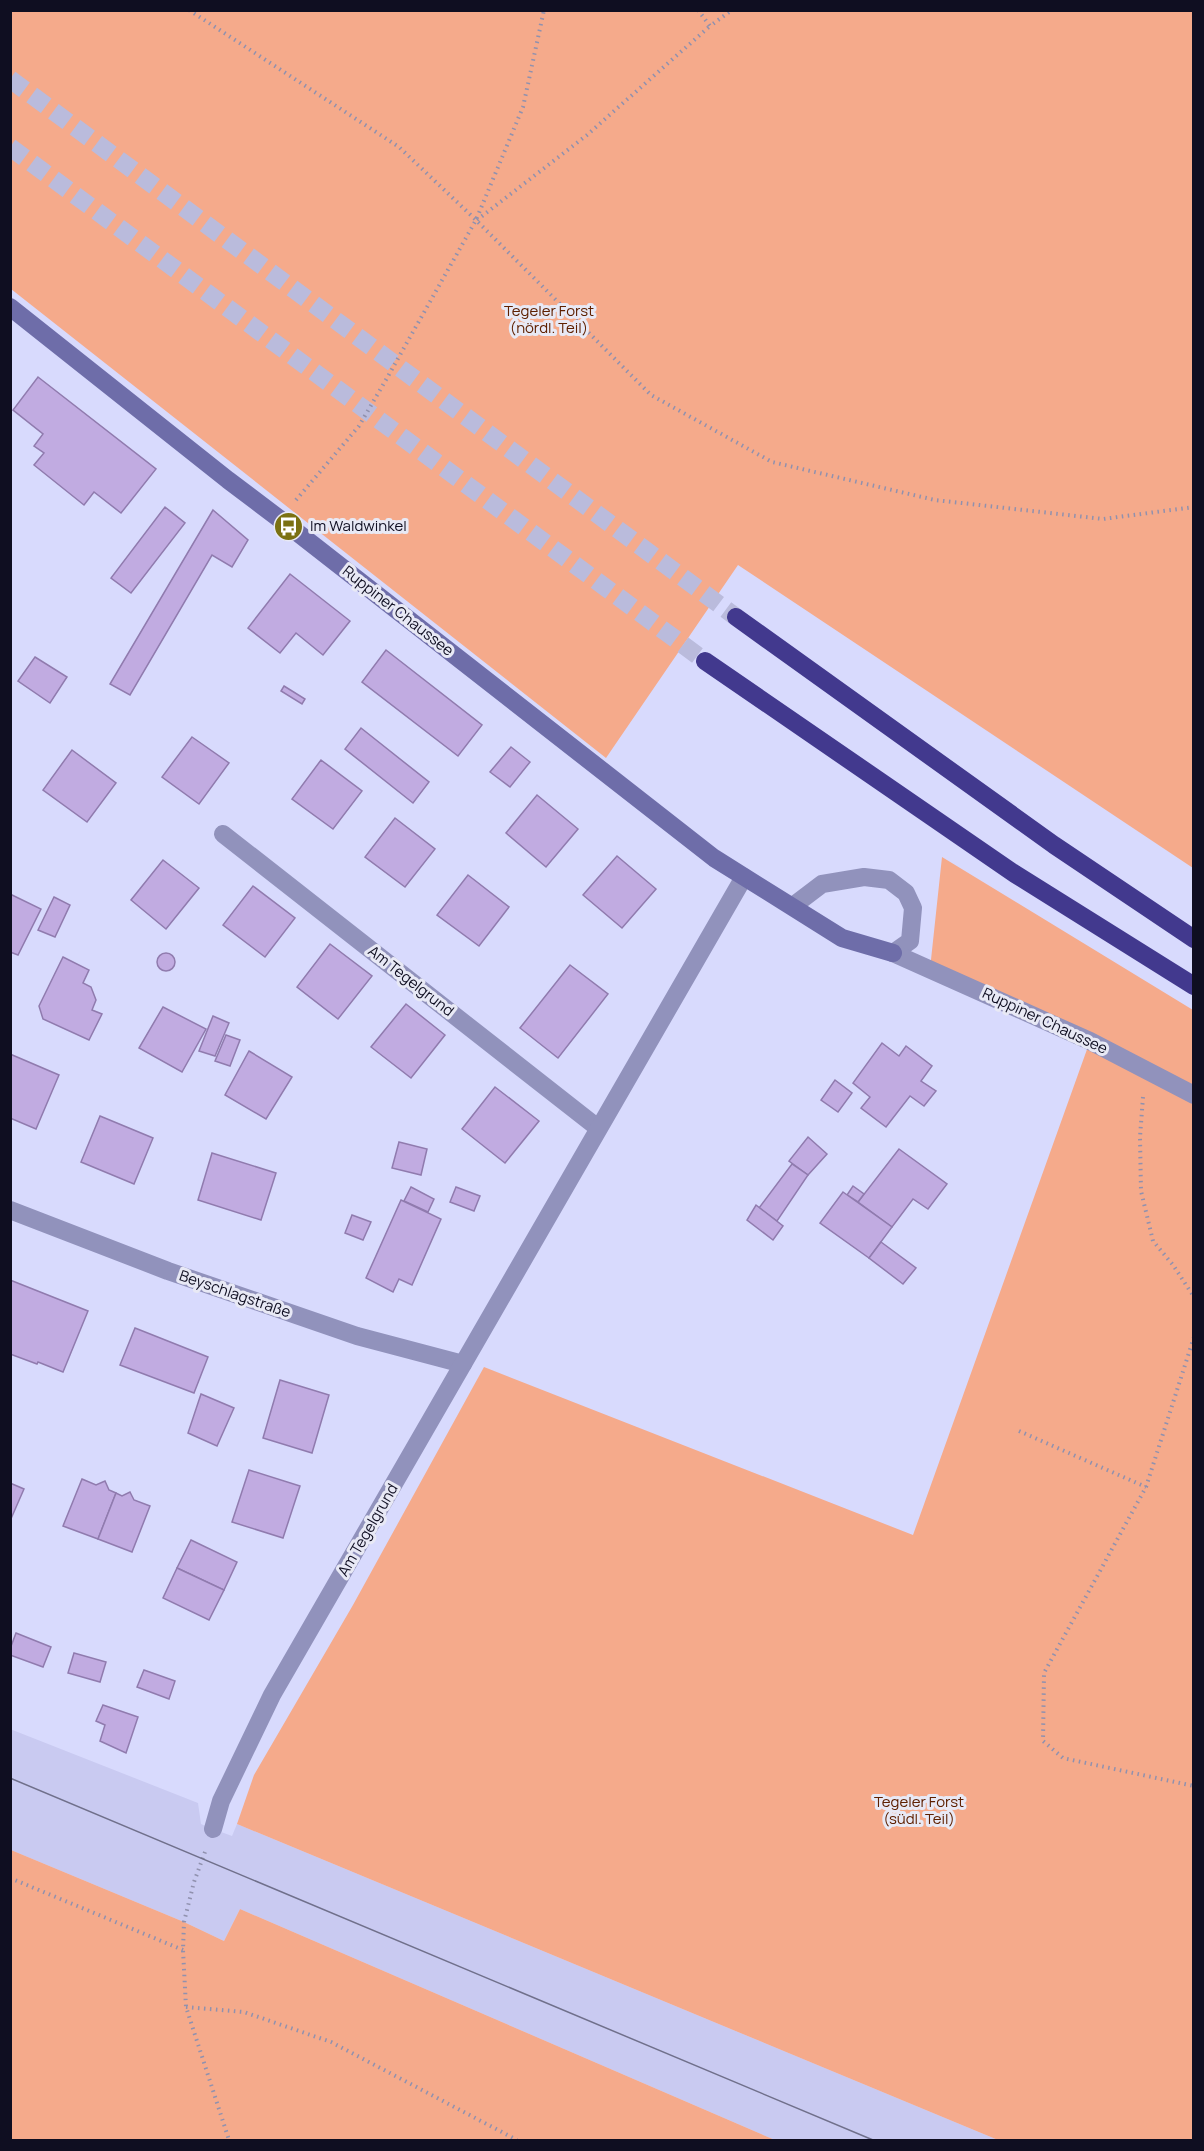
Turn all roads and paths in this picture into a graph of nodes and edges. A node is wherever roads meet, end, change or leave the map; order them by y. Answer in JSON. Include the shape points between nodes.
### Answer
{"nodes":[{"id":1,"x":189,"y":10,"type":"edge"},
{"id":2,"x":544,"y":10,"type":"edge"},
{"id":3,"x":698,"y":10,"type":"edge"},
{"id":4,"x":732,"y":10,"type":"edge"},
{"id":5,"x":710,"y":27,"type":"junction"},
{"id":6,"x":476,"y":220,"type":"junction"},
{"id":7,"x":10,"y":307,"type":"edge"},
{"id":8,"x":1194,"y":507,"type":"edge"},
{"id":9,"x":280,"y":519,"type":"junction"},
{"id":10,"x":736,"y":617,"type":"tunnel mouth"},
{"id":11,"x":705,"y":661,"type":"tunnel mouth"},
{"id":12,"x":223,"y":834,"type":"dead end"},
{"id":13,"x":744,"y":877,"type":"junction"},
{"id":14,"x":793,"y":906,"type":"junction"},
{"id":15,"x":1194,"y":939,"type":"edge"},
{"id":16,"x":893,"y":953,"type":"junction"},
{"id":17,"x":1194,"y":986,"type":"edge"},
{"id":18,"x":1145,"y":1069,"type":"junction"},
{"id":19,"x":1194,"y":1095,"type":"edge"},
{"id":20,"x":598,"y":1128,"type":"junction"},
{"id":21,"x":10,"y":1210,"type":"edge"},
{"id":22,"x":1194,"y":1297,"type":"edge"},
{"id":23,"x":1194,"y":1337,"type":"edge"},
{"id":24,"x":463,"y":1364,"type":"junction"},
{"id":25,"x":1019,"y":1431,"type":"dead end"},
{"id":26,"x":1146,"y":1487,"type":"junction"},
{"id":27,"x":1194,"y":1786,"type":"edge"},
{"id":28,"x":213,"y":1829,"type":"joint"},
{"id":29,"x":10,"y":1878,"type":"edge"},
{"id":30,"x":183,"y":1950,"type":"junction"},
{"id":31,"x":186,"y":2007,"type":"junction"},
{"id":32,"x":229,"y":2140,"type":"edge"},
{"id":33,"x":517,"y":2140,"type":"edge"}],
"edges":[{"from":1,"to":6,"type":"path","via":[[399,147]]},
{"from":2,"to":6,"type":"path","via":[[523,107]]},
{"from":3,"to":5,"type":"path"},
{"from":4,"to":5,"type":"path"},
{"from":5,"to":6,"type":"path","via":[[587,135]]},
{"from":6,"to":8,"type":"path","via":[[651,395],[772,462],[936,500],[1103,519]]},
{"from":6,"to":9,"type":"path","via":[[358,426]]},
{"from":7,"to":9,"type":"street","name":"Ruppiner Chaussee"},
{"from":9,"to":13,"type":"street","name":"Ruppiner Chaussee","via":[[664,820]]},
{"from":10,"to":15,"type":"highway","via":[[1054,845]]},
{"from":11,"to":17,"type":"highway","via":[[1015,874]]},
{"from":12,"to":20,"type":"street","name":"Am Tegelgrund"},
{"from":13,"to":14,"type":"street","name":"Ruppiner Chaussee"},
{"from":13,"to":20,"type":"street","name":"Am Tegelgrund"},
{"from":14,"to":16,"type":"street","name":"Ruppiner Chaussee","via":[[842,938]]},
{"from":14,"to":16,"type":"street","via":[[822,884],[864,877],[890,880],[906,893],[914,908],[910,941]]},
{"from":16,"to":18,"type":"street","name":"Ruppiner Chaussee"},
{"from":18,"to":19,"type":"street","name":"Ruppiner Chaussee"},
{"from":18,"to":22,"type":"path","via":[[1141,1191],[1152,1241]]},
{"from":20,"to":24,"type":"street","name":"Am Tegelgrund"},
{"from":21,"to":24,"type":"street","name":"Beyschlagstraße","via":[[168,1271],[346,1332]]},
{"from":23,"to":26,"type":"path"},
{"from":24,"to":28,"type":"street","name":"Am Tegelgrund","via":[[272,1695],[221,1801]]},
{"from":25,"to":26,"type":"path"},
{"from":26,"to":27,"type":"path","via":[[1044,1673],[1043,1741],[1063,1758]]},
{"from":28,"to":30,"type":"path","via":[[184,1922]]},
{"from":29,"to":30,"type":"path"},
{"from":30,"to":31,"type":"path"},
{"from":31,"to":32,"type":"path"},
{"from":31,"to":33,"type":"path","via":[[244,2012],[331,2042]]}]}
